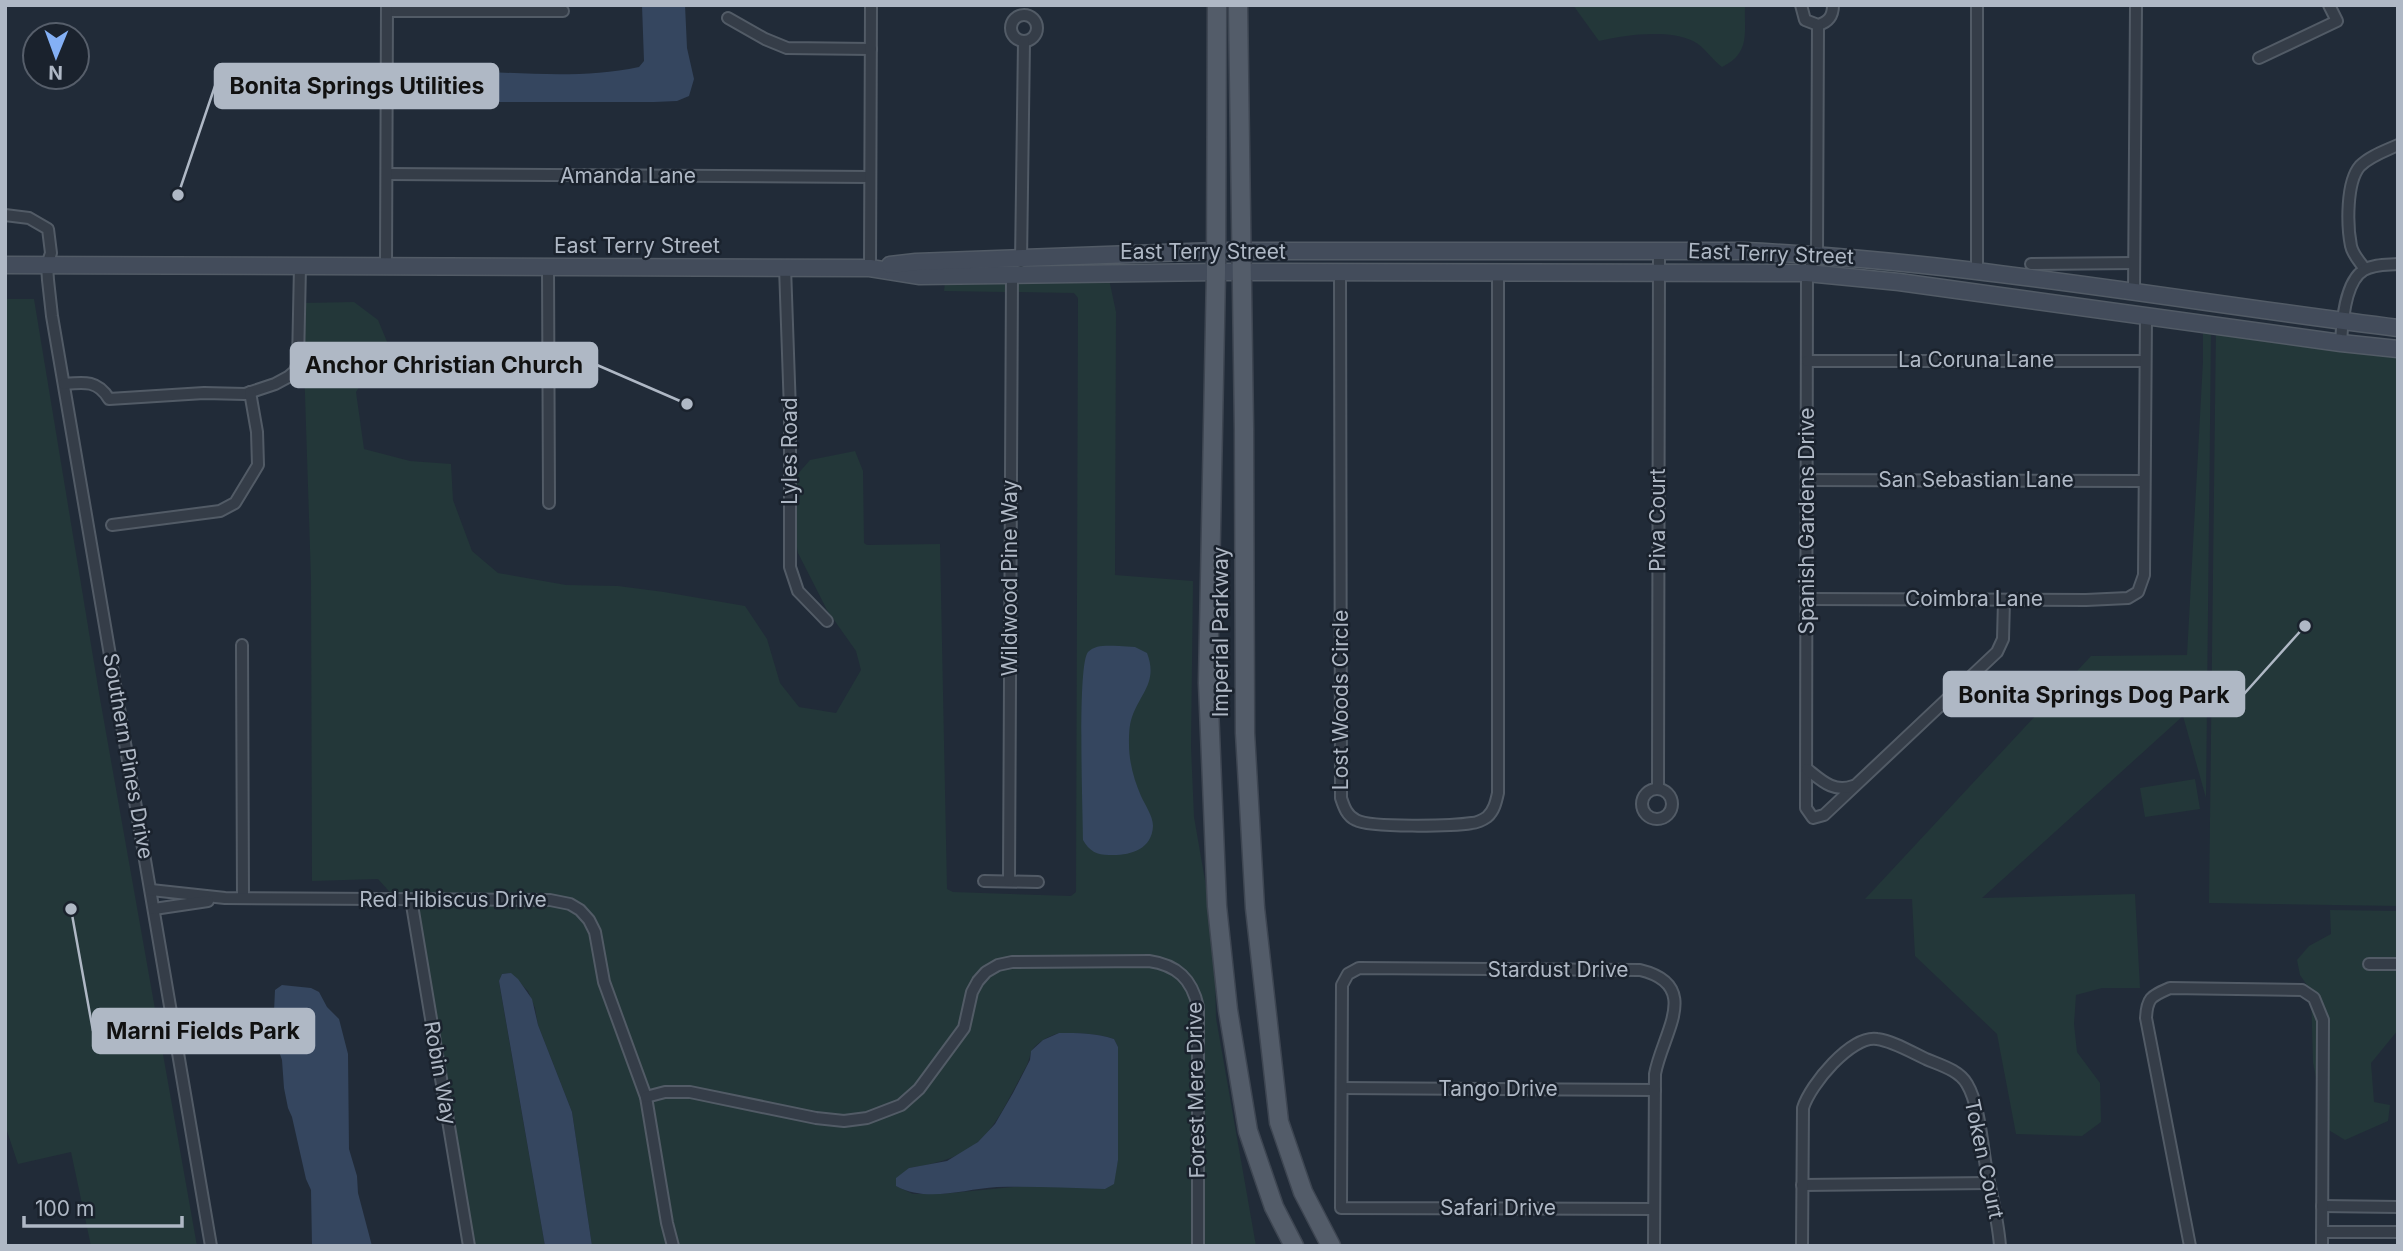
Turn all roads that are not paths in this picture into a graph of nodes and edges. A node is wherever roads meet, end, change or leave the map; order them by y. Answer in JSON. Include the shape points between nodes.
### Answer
{"nodes":[{"id":1,"x":871,"y":5,"type":"edge"},
{"id":2,"x":1217,"y":5,"type":"edge"},
{"id":3,"x":1238,"y":5,"type":"edge"},
{"id":4,"x":1801,"y":5,"type":"edge"},
{"id":5,"x":1833,"y":5,"type":"edge"},
{"id":6,"x":1976,"y":5,"type":"edge"},
{"id":7,"x":2136,"y":5,"type":"edge"},
{"id":8,"x":2329,"y":5,"type":"edge"},
{"id":9,"x":387,"y":8,"type":"edge"},
{"id":10,"x":563,"y":10,"type":"dead end"},
{"id":11,"x":728,"y":18,"type":"dead end"},
{"id":12,"x":1818,"y":25,"type":"junction"},
{"id":13,"x":1024,"y":41,"type":"dead end"},
{"id":14,"x":871,"y":49,"type":"junction"},
{"id":15,"x":2259,"y":58,"type":"dead end"},
{"id":16,"x":2398,"y":145,"type":"edge"},
{"id":17,"x":387,"y":174,"type":"junction"},
{"id":18,"x":870,"y":177,"type":"junction"},
{"id":19,"x":5,"y":215,"type":"edge"},
{"id":20,"x":1216,"y":251,"type":"junction"},
{"id":21,"x":1242,"y":251,"type":"junction"},
{"id":22,"x":1616,"y":251,"type":"junction"},
{"id":23,"x":1658,"y":251,"type":"junction"},
{"id":24,"x":1817,"y":254,"type":"junction"},
{"id":25,"x":2134,"y":263,"type":"junction"},
{"id":26,"x":2031,"y":264,"type":"dead end"},
{"id":27,"x":2398,"y":264,"type":"edge"},
{"id":28,"x":5,"y":265,"type":"edge"},
{"id":29,"x":47,"y":265,"type":"junction"},
{"id":30,"x":300,"y":266,"type":"junction"},
{"id":31,"x":785,"y":267,"type":"junction"},
{"id":32,"x":386,"y":268,"type":"junction"},
{"id":33,"x":548,"y":268,"type":"junction"},
{"id":34,"x":870,"y":268,"type":"junction"},
{"id":35,"x":2365,"y":269,"type":"junction"},
{"id":36,"x":1018,"y":270,"type":"junction"},
{"id":37,"x":1658,"y":271,"type":"junction"},
{"id":38,"x":1216,"y":272,"type":"junction"},
{"id":39,"x":1242,"y":272,"type":"junction"},
{"id":40,"x":1340,"y":272,"type":"junction"},
{"id":41,"x":1498,"y":272,"type":"junction"},
{"id":42,"x":1977,"y":272,"type":"junction"},
{"id":43,"x":1807,"y":273,"type":"junction"},
{"id":44,"x":2134,"y":293,"type":"junction"},
{"id":45,"x":2146,"y":316,"type":"junction"},
{"id":46,"x":2342,"y":321,"type":"junction"},
{"id":47,"x":2398,"y":328,"type":"edge"},
{"id":48,"x":2341,"y":343,"type":"junction"},
{"id":49,"x":2398,"y":349,"type":"edge"},
{"id":50,"x":2145,"y":360,"type":"junction"},
{"id":51,"x":1807,"y":361,"type":"junction"},
{"id":52,"x":64,"y":384,"type":"junction"},
{"id":53,"x":250,"y":392,"type":"junction"},
{"id":54,"x":1808,"y":480,"type":"junction"},
{"id":55,"x":2144,"y":481,"type":"junction"},
{"id":56,"x":549,"y":503,"type":"dead end"},
{"id":57,"x":112,"y":525,"type":"dead end"},
{"id":58,"x":1807,"y":599,"type":"junction"},
{"id":59,"x":2004,"y":600,"type":"junction"},
{"id":60,"x":827,"y":621,"type":"dead end"},
{"id":61,"x":242,"y":646,"type":"dead end"},
{"id":62,"x":1807,"y":769,"type":"junction"},
{"id":63,"x":1854,"y":786,"type":"junction"},
{"id":64,"x":1658,"y":789,"type":"dead end"},
{"id":65,"x":984,"y":881,"type":"dead end"},
{"id":66,"x":1009,"y":881,"type":"junction"},
{"id":67,"x":1038,"y":882,"type":"dead end"},
{"id":68,"x":151,"y":890,"type":"junction"},
{"id":69,"x":225,"y":898,"type":"junction"},
{"id":70,"x":243,"y":898,"type":"junction"},
{"id":71,"x":411,"y":900,"type":"junction"},
{"id":72,"x":154,"y":909,"type":"junction"},
{"id":73,"x":2369,"y":964,"type":"dead end"},
{"id":74,"x":2398,"y":964,"type":"edge"},
{"id":75,"x":1342,"y":1088,"type":"junction"},
{"id":76,"x":1655,"y":1090,"type":"junction"},
{"id":77,"x":646,"y":1097,"type":"junction"},
{"id":78,"x":1989,"y":1183,"type":"junction"},
{"id":79,"x":1802,"y":1185,"type":"junction"},
{"id":80,"x":2322,"y":1206,"type":"junction"},
{"id":81,"x":2398,"y":1207,"type":"edge"},
{"id":82,"x":1654,"y":1209,"type":"junction"},
{"id":83,"x":2322,"y":1232,"type":"junction"},
{"id":84,"x":2398,"y":1232,"type":"edge"},
{"id":85,"x":211,"y":1246,"type":"edge"},
{"id":86,"x":470,"y":1246,"type":"edge"},
{"id":87,"x":673,"y":1246,"type":"edge"},
{"id":88,"x":1198,"y":1246,"type":"edge"},
{"id":89,"x":1294,"y":1246,"type":"edge"},
{"id":90,"x":1331,"y":1246,"type":"edge"},
{"id":91,"x":1654,"y":1246,"type":"edge"},
{"id":92,"x":1802,"y":1246,"type":"edge"},
{"id":93,"x":2000,"y":1246,"type":"edge"},
{"id":94,"x":2190,"y":1246,"type":"edge"},
{"id":95,"x":2322,"y":1246,"type":"edge"}],
"edges":[{"from":1,"to":14,"type":"street"},
{"from":2,"to":20,"type":"main road","name":"Imperial Parkway"},
{"from":3,"to":21,"type":"main road","name":"Imperial Parkway"},
{"from":4,"to":12,"type":"street","via":[[1805,20]]},
{"from":5,"to":12,"type":"street","via":[[1831,17]]},
{"from":6,"to":42,"type":"street"},
{"from":7,"to":25,"type":"street"},
{"from":8,"to":15,"type":"street","via":[[2337,21]]},
{"from":9,"to":10,"type":"street"},
{"from":9,"to":17,"type":"street"},
{"from":11,"to":14,"type":"street","via":[[788,48]]},
{"from":12,"to":24,"type":"street"},
{"from":13,"to":36,"type":"street","name":"Wildwood Pine Way"},
{"from":14,"to":18,"type":"street"},
{"from":16,"to":35,"type":"street","via":[[2361,165],[2352,181],[2351,245]]},
{"from":17,"to":18,"type":"street","name":"Amanda Lane"},
{"from":17,"to":32,"type":"street"},
{"from":18,"to":34,"type":"street"},
{"from":19,"to":29,"type":"street","name":"Southern Pines Drive","via":[[29,218],[48,229],[51,253]]},
{"from":20,"to":21,"type":"street"},
{"from":20,"to":36,"type":"street"},
{"from":20,"to":38,"type":"main road","name":"Imperial Parkway"},
{"from":21,"to":22,"type":"street"},
{"from":21,"to":39,"type":"main road","name":"Imperial Parkway"},
{"from":22,"to":23,"type":"street"},
{"from":22,"to":41,"type":"street","via":[[1592,259],[1510,262]]},
{"from":23,"to":24,"type":"street"},
{"from":23,"to":37,"type":"street","name":"Piva Court"},
{"from":24,"to":42,"type":"street"},
{"from":24,"to":43,"type":"street"},
{"from":25,"to":26,"type":"street"},
{"from":25,"to":44,"type":"street"},
{"from":27,"to":35,"type":"street"},
{"from":28,"to":29,"type":"street","name":"East Terry Street"},
{"from":29,"to":30,"type":"street","name":"East Terry Street"},
{"from":29,"to":52,"type":"street","name":"Southern Pines Drive"},
{"from":30,"to":32,"type":"street","name":"East Terry Street"},
{"from":30,"to":53,"type":"street","via":[[295,371]]},
{"from":31,"to":33,"type":"street","name":"East Terry Street"},
{"from":31,"to":34,"type":"street","name":"East Terry Street"},
{"from":31,"to":60,"type":"street","name":"Lyles Road","via":[[790,567],[799,591]]},
{"from":32,"to":33,"type":"street","name":"East Terry Street"},
{"from":33,"to":56,"type":"street"},
{"from":34,"to":36,"type":"street","name":"East Terry Street","via":[[920,276]]},
{"from":35,"to":46,"type":"street","via":[[2355,278]]},
{"from":36,"to":38,"type":"street","name":"East Terry Street"},
{"from":36,"to":66,"type":"street","name":"Wildwood Pine Way"},
{"from":37,"to":41,"type":"street","name":"East Terry Street"},
{"from":37,"to":43,"type":"street","name":"East Terry Street"},
{"from":37,"to":64,"type":"street","name":"Piva Court"},
{"from":38,"to":39,"type":"street","name":"East Terry Street"},
{"from":38,"to":89,"type":"main road","name":"Imperial Parkway","via":[[1208,683],[1217,906],[1248,1131],[1273,1207]]},
{"from":39,"to":40,"type":"street","name":"East Terry Street"},
{"from":39,"to":90,"type":"main road","name":"Imperial Parkway","via":[[1245,733],[1255,908],[1279,1122],[1303,1192]]},
{"from":40,"to":41,"type":"street","name":"East Terry Street"},
{"from":40,"to":41,"type":"street","name":"Lost Woods Circle","via":[[1341,798],[1356,821],[1395,824],[1475,823],[1495,807],[1498,793]]},
{"from":42,"to":44,"type":"street"},
{"from":43,"to":45,"type":"street","name":"East Terry Street"},
{"from":43,"to":51,"type":"street","name":"Spanish Gardens Drive"},
{"from":44,"to":46,"type":"street"},
{"from":45,"to":48,"type":"street","name":"East Terry Street"},
{"from":45,"to":50,"type":"street"},
{"from":46,"to":47,"type":"street"},
{"from":46,"to":48,"type":"street"},
{"from":48,"to":49,"type":"street","name":"East Terry Street"},
{"from":50,"to":51,"type":"street","name":"La Coruna Lane"},
{"from":50,"to":55,"type":"street"},
{"from":51,"to":54,"type":"street","name":"Spanish Gardens Drive"},
{"from":52,"to":53,"type":"street","via":[[93,384],[109,399]]},
{"from":52,"to":68,"type":"street","name":"Southern Pines Drive"},
{"from":53,"to":57,"type":"street","via":[[258,465],[235,503],[220,511]]},
{"from":54,"to":55,"type":"street","name":"San Sebastian Lane"},
{"from":54,"to":58,"type":"street","name":"Spanish Gardens Drive"},
{"from":55,"to":59,"type":"street","name":"Coimbra Lane","via":[[2144,575],[2138,592],[2128,598]]},
{"from":58,"to":59,"type":"street","name":"Coimbra Lane"},
{"from":58,"to":62,"type":"street","name":"Spanish Gardens Drive"},
{"from":59,"to":63,"type":"street","name":"Spanish Gardens Drive","via":[[2003,639],[1997,652]]},
{"from":61,"to":70,"type":"street"},
{"from":62,"to":63,"type":"street","via":[[1828,786]]},
{"from":62,"to":63,"type":"street","name":"Spanish Gardens Drive","via":[[1806,808],[1812,818],[1824,815]]},
{"from":65,"to":66,"type":"street"},
{"from":66,"to":67,"type":"street"},
{"from":68,"to":69,"type":"street","name":"Red Hibiscus Drive"},
{"from":68,"to":72,"type":"street","name":"Southern Pines Drive"},
{"from":69,"to":70,"type":"street","name":"Red Hibiscus Drive"},
{"from":69,"to":72,"type":"street","name":"Red Hibiscus Drive"},
{"from":70,"to":71,"type":"street","name":"Red Hibiscus Drive"},
{"from":71,"to":77,"type":"street","name":"Red Hibiscus Drive","via":[[559,901],[580,910],[595,932],[600,969]]},
{"from":71,"to":86,"type":"street","name":"Robin Way"},
{"from":72,"to":85,"type":"street","name":"Southern Pines Drive"},
{"from":73,"to":74,"type":"street"},
{"from":75,"to":76,"type":"street","name":"Tango Drive"},
{"from":75,"to":76,"type":"street","name":"Stardust Drive","via":[[1342,985],[1348,974],[1359,968],[1651,973],[1663,980],[1675,1003],[1675,1016],[1657,1061]]},
{"from":75,"to":82,"type":"street","name":"Safari Drive","via":[[1341,1208]]},
{"from":76,"to":82,"type":"street","name":"Stardust Drive"},
{"from":77,"to":87,"type":"street","name":"Red Hibiscus Drive"},
{"from":77,"to":88,"type":"street","name":"Forest Mere Drive","via":[[690,1092],[824,1120],[867,1118],[901,1105],[919,1088],[964,1028],[978,981],[998,965],[1164,963],[1188,980],[1198,1007]]},
{"from":78,"to":79,"type":"street"},
{"from":78,"to":79,"type":"street","name":"Token Court","via":[[1965,1080],[1905,1049],[1867,1039],[1856,1042],[1807,1095]]},
{"from":78,"to":93,"type":"street","name":"Token Court"},
{"from":79,"to":92,"type":"street","name":"Token Court"},
{"from":80,"to":81,"type":"street"},
{"from":80,"to":83,"type":"street"},
{"from":80,"to":94,"type":"street","via":[[2323,1020],[2314,998],[2302,990],[2170,988],[2152,996],[2146,1017]]},
{"from":82,"to":91,"type":"street","name":"Stardust Drive"},
{"from":83,"to":84,"type":"street"},
{"from":83,"to":95,"type":"street"}]}
